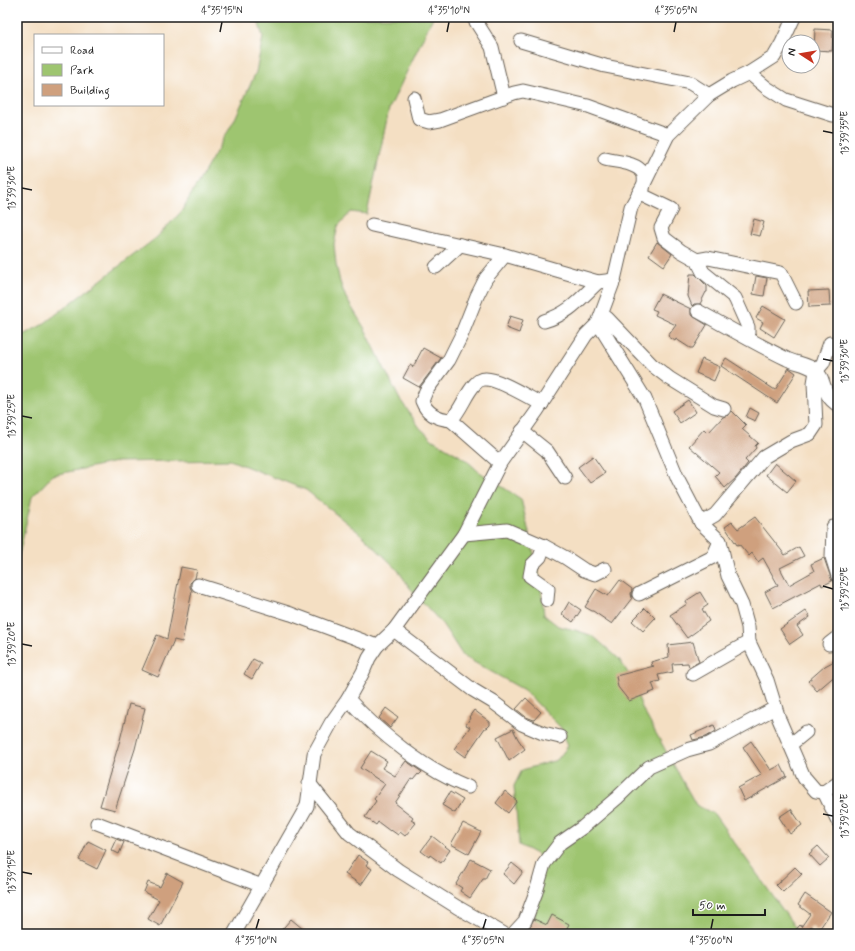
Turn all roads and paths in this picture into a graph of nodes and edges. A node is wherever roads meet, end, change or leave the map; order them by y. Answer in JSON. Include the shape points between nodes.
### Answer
{"nodes":[{"id":1,"x":473,"y":17,"type":"edge"},
{"id":2,"x":794,"y":17,"type":"edge"},
{"id":3,"x":521,"y":41,"type":"dead end"},
{"id":4,"x":749,"y":72,"type":"junction"},
{"id":5,"x":709,"y":95,"type":"junction"},
{"id":6,"x":504,"y":97,"type":"junction"},
{"id":7,"x":414,"y":98,"type":"dead end"},
{"id":8,"x":838,"y":115,"type":"edge"},
{"id":9,"x":668,"y":135,"type":"junction"},
{"id":10,"x":604,"y":159,"type":"dead end"},
{"id":11,"x":644,"y":184,"type":"junction"},
{"id":12,"x":372,"y":225,"type":"dead end"},
{"id":13,"x":460,"y":245,"type":"junction"},
{"id":14,"x":505,"y":255,"type":"junction"},
{"id":15,"x":697,"y":260,"type":"junction"},
{"id":16,"x":436,"y":267,"type":"dead end"},
{"id":17,"x":614,"y":280,"type":"junction"},
{"id":18,"x":598,"y":282,"type":"junction"},
{"id":19,"x":796,"y":302,"type":"dead end"},
{"id":20,"x":698,"y":310,"type":"dead end"},
{"id":21,"x":544,"y":321,"type":"dead end"},
{"id":22,"x":598,"y":322,"type":"junction"},
{"id":23,"x":748,"y":338,"type":"junction"},
{"id":24,"x":830,"y":343,"type":"dead end"},
{"id":25,"x":816,"y":371,"type":"junction"},
{"id":26,"x":542,"y":404,"type":"junction"},
{"id":27,"x":838,"y":405,"type":"edge"},
{"id":28,"x":724,"y":409,"type":"dead end"},
{"id":29,"x":451,"y":420,"type":"junction"},
{"id":30,"x":522,"y":431,"type":"junction"},
{"id":31,"x":500,"y":463,"type":"junction"},
{"id":32,"x":565,"y":478,"type":"dead end"},
{"id":33,"x":701,"y":524,"type":"junction"},
{"id":34,"x":833,"y":527,"type":"dead end"},
{"id":35,"x":464,"y":534,"type":"junction"},
{"id":36,"x":720,"y":541,"type":"junction"},
{"id":37,"x":544,"y":546,"type":"junction"},
{"id":38,"x":605,"y":570,"type":"dead end"},
{"id":39,"x":838,"y":576,"type":"edge"},
{"id":40,"x":198,"y":585,"type":"dead end"},
{"id":41,"x":639,"y":594,"type":"dead end"},
{"id":42,"x":547,"y":600,"type":"dead end"},
{"id":43,"x":394,"y":630,"type":"junction"},
{"id":44,"x":749,"y":642,"type":"junction"},
{"id":45,"x":377,"y":646,"type":"junction"},
{"id":46,"x":693,"y":674,"type":"dead end"},
{"id":47,"x":348,"y":699,"type":"junction"},
{"id":48,"x":775,"y":708,"type":"junction"},
{"id":49,"x":806,"y":732,"type":"dead end"},
{"id":50,"x":560,"y":737,"type":"dead end"},
{"id":51,"x":790,"y":745,"type":"junction"},
{"id":52,"x":838,"y":782,"type":"edge"},
{"id":53,"x":309,"y":784,"type":"junction"},
{"id":54,"x":468,"y":787,"type":"dead end"},
{"id":55,"x":824,"y":792,"type":"junction"},
{"id":56,"x":838,"y":821,"type":"edge"},
{"id":57,"x":97,"y":823,"type":"dead end"},
{"id":58,"x":262,"y":886,"type":"junction"},
{"id":59,"x":234,"y":934,"type":"edge"},
{"id":60,"x":504,"y":934,"type":"edge"},
{"id":61,"x":512,"y":934,"type":"edge"}],
"edges":[{"from":1,"to":6,"type":"street","via":[[492,47]]},
{"from":2,"to":4,"type":"street","via":[[774,57]]},
{"from":3,"to":5,"type":"street","via":[[605,66],[690,83]]},
{"from":4,"to":5,"type":"street"},
{"from":4,"to":8,"type":"street","via":[[786,100]]},
{"from":5,"to":9,"type":"street"},
{"from":6,"to":7,"type":"street","via":[[429,122],[419,119]]},
{"from":6,"to":9,"type":"street","via":[[523,92],[546,96],[588,106]]},
{"from":9,"to":11,"type":"street"},
{"from":10,"to":11,"type":"street","via":[[636,166],[643,174]]},
{"from":11,"to":15,"type":"street","via":[[642,195],[671,210],[661,228],[664,238]]},
{"from":11,"to":17,"type":"street","via":[[631,207]]},
{"from":12,"to":13,"type":"street"},
{"from":13,"to":14,"type":"street"},
{"from":13,"to":16,"type":"street"},
{"from":14,"to":18,"type":"street"},
{"from":14,"to":29,"type":"street","via":[[486,278],[449,360],[426,391],[422,401],[432,415]]},
{"from":15,"to":19,"type":"street","via":[[708,258],[781,274]]},
{"from":15,"to":23,"type":"street","via":[[703,272],[734,298],[748,327]]},
{"from":17,"to":18,"type":"street"},
{"from":17,"to":22,"type":"street"},
{"from":18,"to":21,"type":"street","via":[[566,312]]},
{"from":20,"to":23,"type":"street"},
{"from":22,"to":26,"type":"street","via":[[586,335]]},
{"from":22,"to":28,"type":"street","via":[[607,318],[652,365],[714,406]]},
{"from":22,"to":33,"type":"street","via":[[645,399],[678,479]]},
{"from":23,"to":25,"type":"street"},
{"from":24,"to":25,"type":"street","via":[[823,364]]},
{"from":25,"to":27,"type":"street","via":[[823,382],[825,392]]},
{"from":25,"to":33,"type":"street","via":[[816,425],[810,434],[791,441],[764,457],[715,515]]},
{"from":26,"to":29,"type":"street","via":[[497,381],[484,379],[474,385]]},
{"from":26,"to":30,"type":"street"},
{"from":29,"to":31,"type":"street"},
{"from":30,"to":31,"type":"street"},
{"from":30,"to":32,"type":"street","via":[[547,452]]},
{"from":31,"to":35,"type":"street"},
{"from":33,"to":36,"type":"street"},
{"from":34,"to":39,"type":"street","via":[[832,557]]},
{"from":35,"to":37,"type":"street","via":[[507,530]]},
{"from":35,"to":43,"type":"street"},
{"from":36,"to":41,"type":"street","via":[[713,557]]},
{"from":36,"to":44,"type":"street","via":[[728,576],[742,605]]},
{"from":37,"to":38,"type":"street","via":[[594,574]]},
{"from":37,"to":42,"type":"street","via":[[532,565],[530,576],[548,589]]},
{"from":40,"to":45,"type":"street","via":[[291,614]]},
{"from":43,"to":45,"type":"street"},
{"from":43,"to":50,"type":"street","via":[[522,724]]},
{"from":44,"to":46,"type":"street"},
{"from":44,"to":48,"type":"street","via":[[767,680]]},
{"from":45,"to":47,"type":"street"},
{"from":47,"to":53,"type":"street","via":[[314,754]]},
{"from":47,"to":54,"type":"street","via":[[365,718],[433,770]]},
{"from":48,"to":51,"type":"street"},
{"from":48,"to":61,"type":"street","via":[[709,744],[686,750],[648,767],[611,803],[560,843],[544,864],[525,921]]},
{"from":49,"to":51,"type":"street"},
{"from":51,"to":55,"type":"street","via":[[804,777],[816,791]]},
{"from":52,"to":55,"type":"street"},
{"from":53,"to":58,"type":"street","via":[[307,806]]},
{"from":53,"to":60,"type":"street","via":[[349,833],[398,870]]},
{"from":55,"to":56,"type":"street"},
{"from":57,"to":58,"type":"street"},
{"from":58,"to":59,"type":"street"}]}
